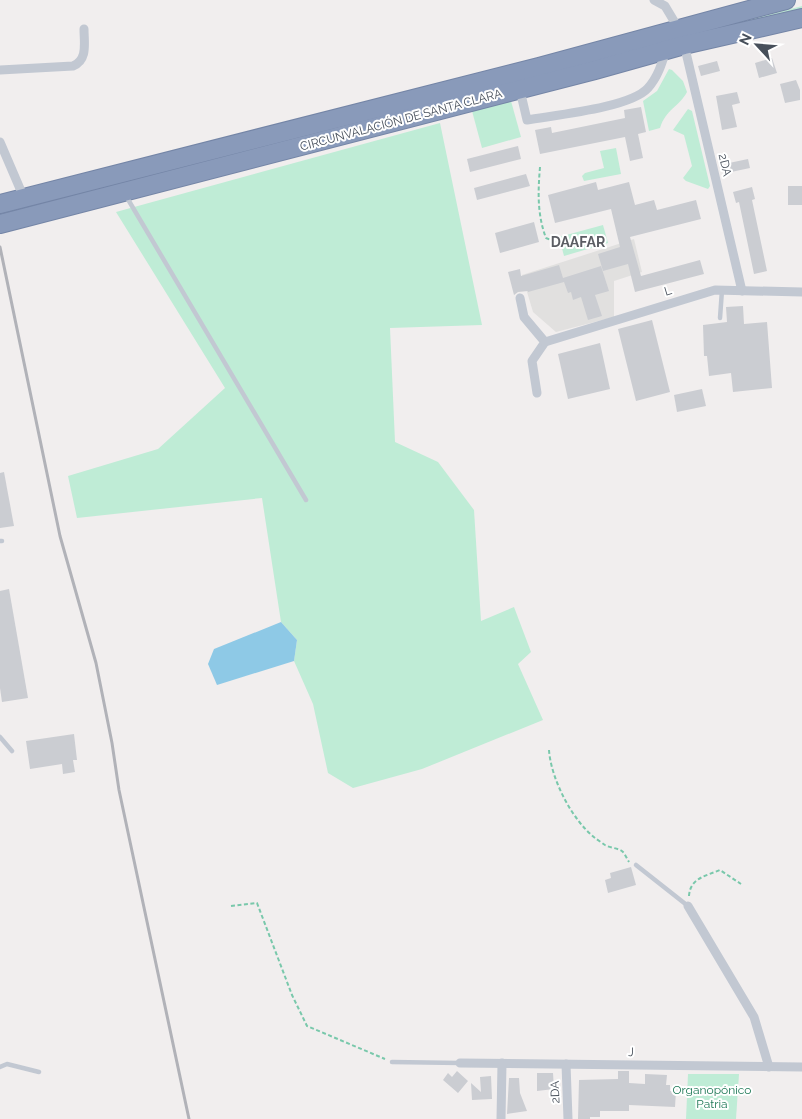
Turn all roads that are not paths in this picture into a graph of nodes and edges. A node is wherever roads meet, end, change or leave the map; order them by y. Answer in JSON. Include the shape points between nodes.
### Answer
{"nodes":[{"id":1,"x":654,"y":0,"type":"edge"},
{"id":2,"x":786,"y":0,"type":"edge"},
{"id":3,"x":802,"y":18,"type":"edge"},
{"id":4,"x":679,"y":28,"type":"junction"},
{"id":5,"x":84,"y":29,"type":"dead end"},
{"id":6,"x":684,"y":45,"type":"junction"},
{"id":7,"x":666,"y":50,"type":"junction"},
{"id":8,"x":0,"y":70,"type":"edge"},
{"id":9,"x":520,"y":90,"type":"junction"},
{"id":10,"x":0,"y":142,"type":"edge"},
{"id":11,"x":92,"y":181,"type":"junction"},
{"id":12,"x":124,"y":192,"type":"junction"},
{"id":13,"x":24,"y":198,"type":"junction"},
{"id":14,"x":94,"y":200,"type":"junction"},
{"id":15,"x":0,"y":204,"type":"edge"},
{"id":16,"x":0,"y":224,"type":"edge"},
{"id":17,"x":722,"y":290,"type":"junction"},
{"id":18,"x":742,"y":291,"type":"junction"},
{"id":19,"x":802,"y":292,"type":"edge"},
{"id":20,"x":520,"y":298,"type":"dead end"},
{"id":21,"x":720,"y":318,"type":"dead end"},
{"id":22,"x":545,"y":342,"type":"junction"},
{"id":23,"x":537,"y":393,"type":"dead end"},
{"id":24,"x":306,"y":500,"type":"dead end"},
{"id":25,"x":0,"y":737,"type":"edge"},
{"id":26,"x":12,"y":750,"type":"dead end"},
{"id":27,"x":636,"y":865,"type":"road end"},
{"id":28,"x":688,"y":906,"type":"joint"},
{"id":29,"x":392,"y":1062,"type":"road end"},
{"id":30,"x":460,"y":1063,"type":"joint"},
{"id":31,"x":502,"y":1063,"type":"junction"},
{"id":32,"x":566,"y":1064,"type":"junction"},
{"id":33,"x":0,"y":1066,"type":"edge"},
{"id":34,"x":802,"y":1066,"type":"edge"},
{"id":35,"x":769,"y":1067,"type":"junction"},
{"id":36,"x":39,"y":1072,"type":"dead end"},
{"id":37,"x":501,"y":1119,"type":"edge"},
{"id":38,"x":568,"y":1119,"type":"edge"}],
"edges":[{"from":1,"to":4,"type":"street","name":"2DA","via":[[665,6]]},
{"from":2,"to":4,"type":"highway","name":"CIRCUNVALACIÓN DE SANTA CLARA"},
{"from":3,"to":6,"type":"highway","name":"CIRCUNVALACIÓN DE SANTA CLARA"},
{"from":4,"to":6,"type":"street","name":"2DA"},
{"from":4,"to":11,"type":"highway","name":"CIRCUNVALACIÓN DE SANTA CLARA"},
{"from":5,"to":8,"type":"street","via":[[84,57],[78,64]]},
{"from":6,"to":7,"type":"highway","name":"CIRCUNVALACIÓN DE SANTA CLARA"},
{"from":6,"to":18,"type":"street","name":"2DA"},
{"from":7,"to":9,"type":"highway","name":"CIRCUNVALACIÓN DE SANTA CLARA"},
{"from":7,"to":9,"type":"street","via":[[657,75],[647,89],[633,99],[615,104],[526,120]]},
{"from":9,"to":12,"type":"highway","name":"CIRCUNVALACIÓN DE SANTA CLARA"},
{"from":10,"to":13,"type":"street"},
{"from":11,"to":13,"type":"highway","name":"CIRCUNVALACIÓN DE SANTA CLARA"},
{"from":11,"to":14,"type":"highway","via":[[86,190],[88,197]]},
{"from":12,"to":14,"type":"highway","name":"CIRCUNVALACIÓN DE SANTA CLARA"},
{"from":12,"to":24,"type":"lane"},
{"from":13,"to":15,"type":"highway","name":"CIRCUNVALACIÓN DE SANTA CLARA"},
{"from":14,"to":16,"type":"highway","name":"CIRCUNVALACIÓN DE SANTA CLARA"},
{"from":17,"to":18,"type":"street","name":"L"},
{"from":17,"to":21,"type":"lane"},
{"from":17,"to":22,"type":"street","name":"L"},
{"from":18,"to":19,"type":"street","name":"L"},
{"from":20,"to":22,"type":"street","via":[[524,317]]},
{"from":22,"to":23,"type":"street","via":[[532,361]]},
{"from":25,"to":26,"type":"lane"},
{"from":27,"to":28,"type":"lane"},
{"from":28,"to":35,"type":"street","via":[[754,1017]]},
{"from":29,"to":30,"type":"lane"},
{"from":30,"to":31,"type":"street","name":"J"},
{"from":31,"to":32,"type":"street","name":"J"},
{"from":31,"to":37,"type":"street"},
{"from":32,"to":35,"type":"street","name":"J"},
{"from":32,"to":38,"type":"street","name":"2DA"},
{"from":33,"to":36,"type":"lane","via":[[7,1064]]},
{"from":34,"to":35,"type":"street","name":"J"}]}
